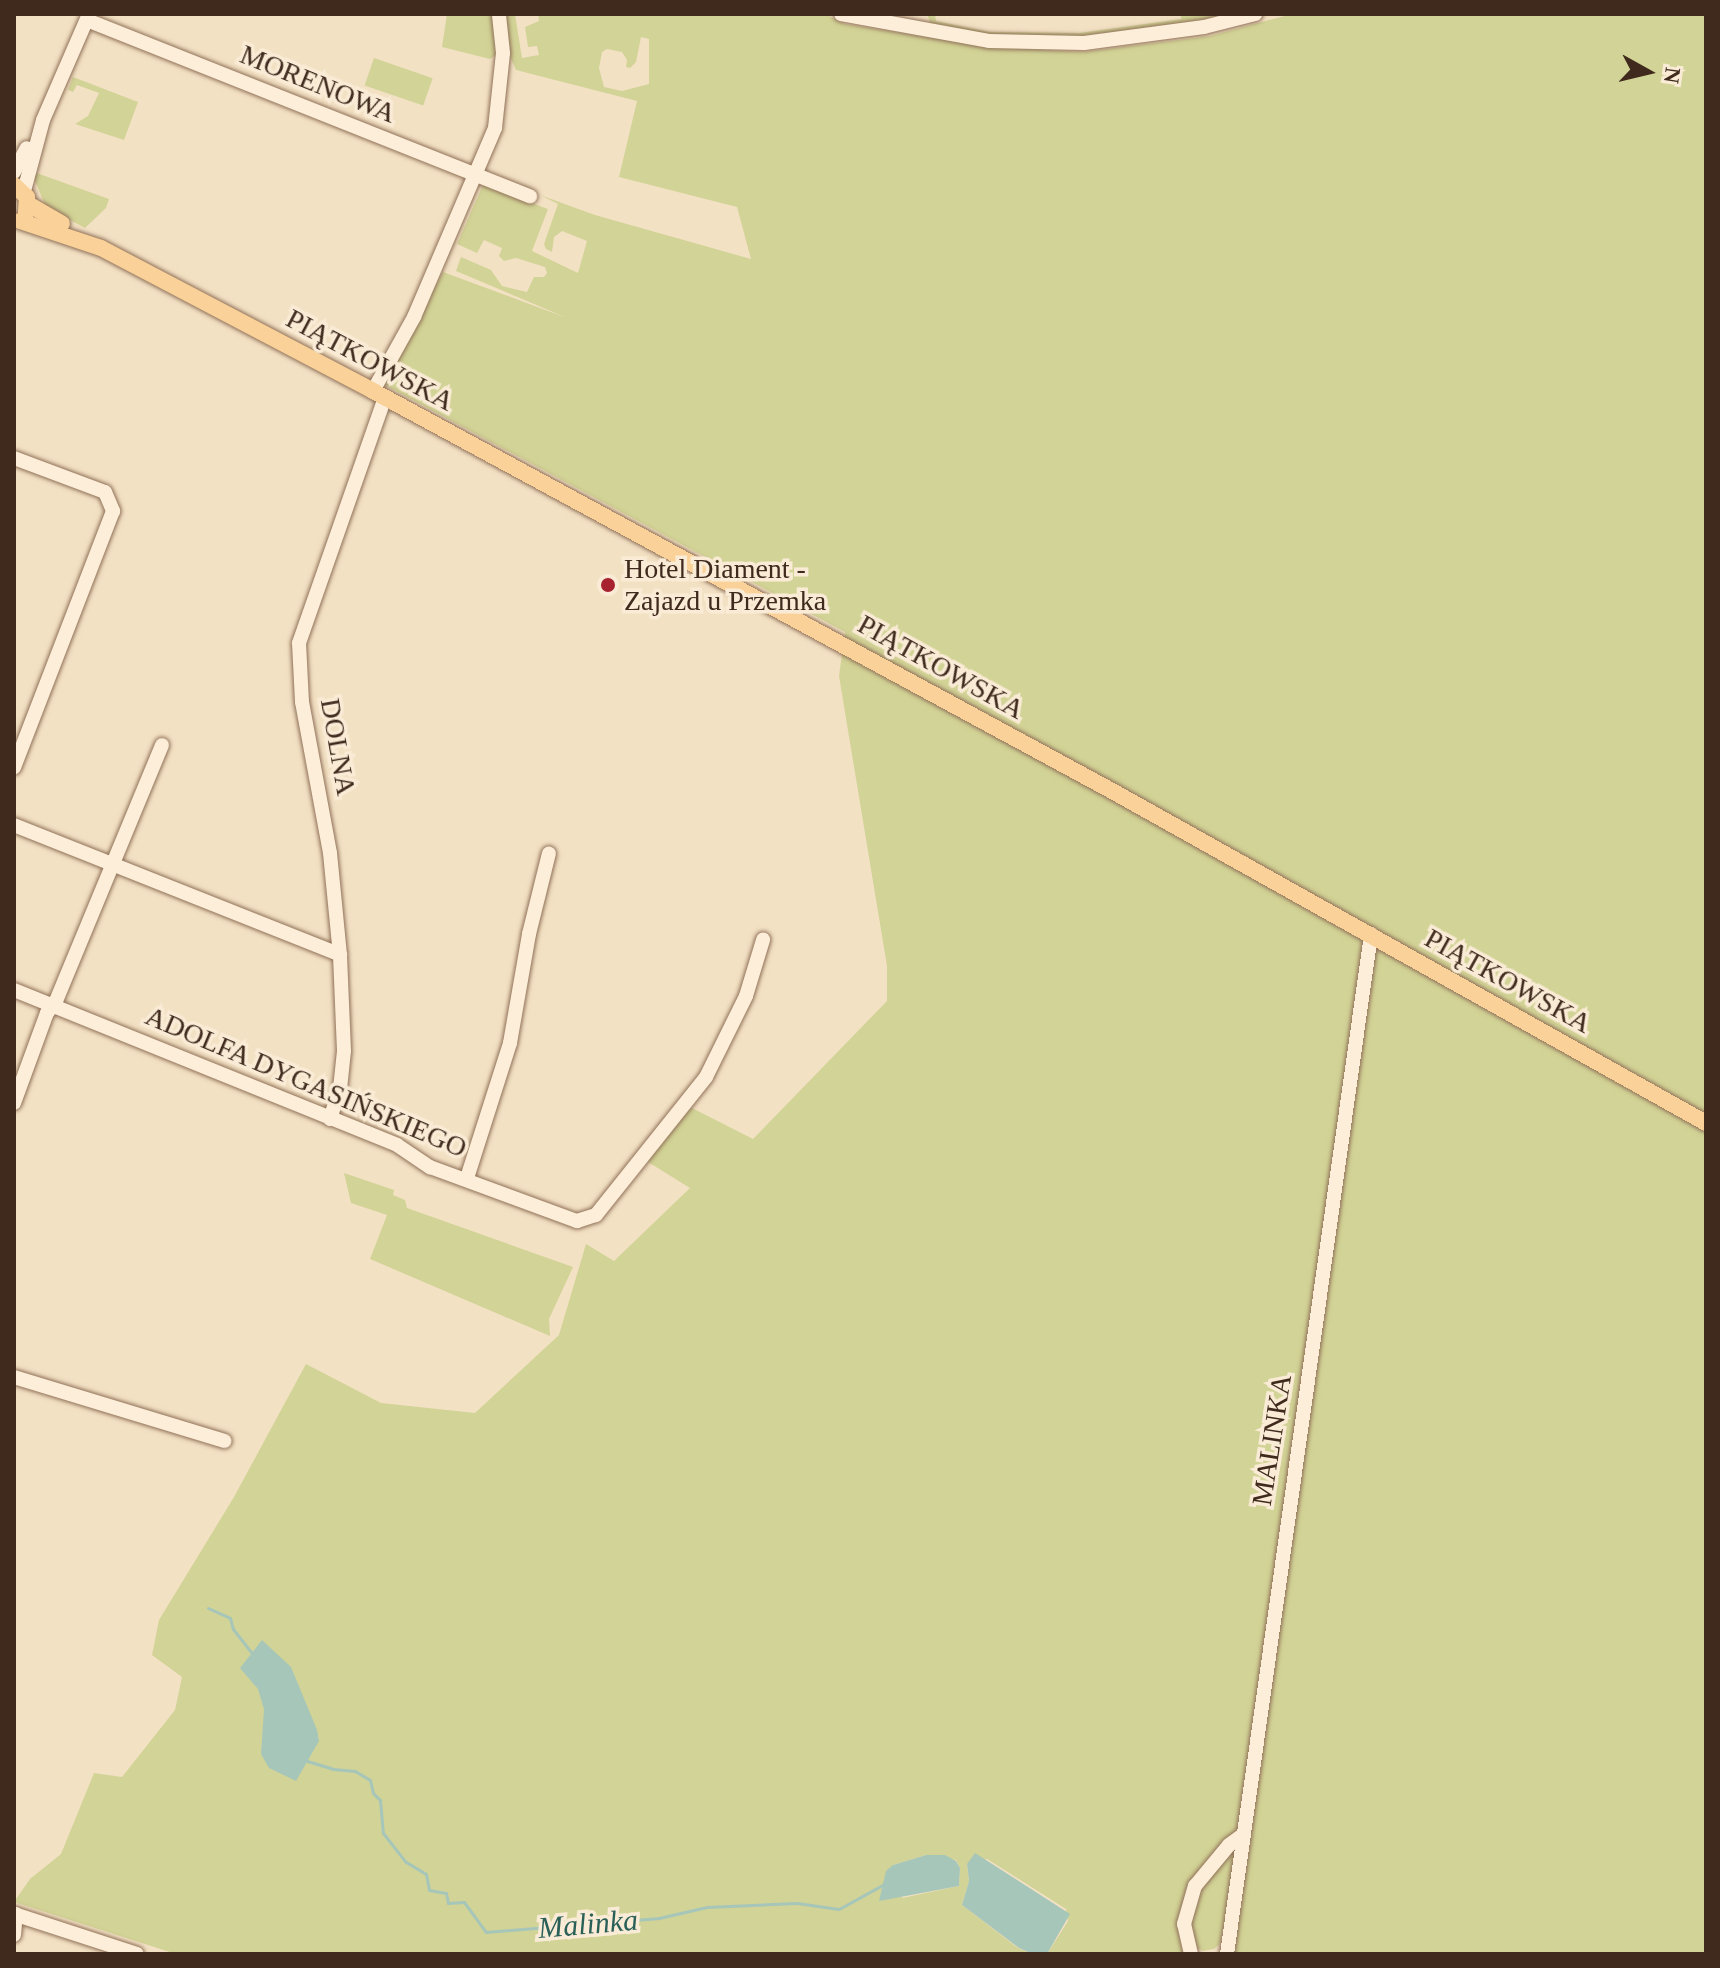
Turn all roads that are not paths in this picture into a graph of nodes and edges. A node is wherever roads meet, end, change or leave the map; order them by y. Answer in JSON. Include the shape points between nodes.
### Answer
{"nodes":[{"id":1,"x":499,"y":14,"type":"edge"},
{"id":2,"x":841,"y":14,"type":"edge"},
{"id":3,"x":922,"y":14,"type":"edge"},
{"id":4,"x":1255,"y":14,"type":"edge"},
{"id":5,"x":88,"y":17,"type":"edge"},
{"id":6,"x":922,"y":30,"type":"junction"},
{"id":7,"x":43,"y":120,"type":"junction"},
{"id":8,"x":14,"y":172,"type":"edge"},
{"id":9,"x":475,"y":175,"type":"junction"},
{"id":10,"x":22,"y":193,"type":"edge"},
{"id":11,"x":530,"y":196,"type":"dead end"},
{"id":12,"x":17,"y":222,"type":"edge"},
{"id":13,"x":101,"y":248,"type":"junction"},
{"id":14,"x":379,"y":394,"type":"junction"},
{"id":15,"x":14,"y":458,"type":"edge"},
{"id":16,"x":162,"y":745,"type":"dead end"},
{"id":17,"x":14,"y":768,"type":"edge"},
{"id":18,"x":14,"y":825,"type":"edge"},
{"id":19,"x":549,"y":853,"type":"dead end"},
{"id":20,"x":113,"y":865,"type":"junction"},
{"id":21,"x":1371,"y":934,"type":"junction"},
{"id":22,"x":763,"y":940,"type":"dead end"},
{"id":23,"x":340,"y":955,"type":"junction"},
{"id":24,"x":14,"y":990,"type":"edge"},
{"id":25,"x":54,"y":1006,"type":"junction"},
{"id":26,"x":14,"y":1103,"type":"edge"},
{"id":27,"x":330,"y":1119,"type":"junction"},
{"id":28,"x":1706,"y":1123,"type":"edge"},
{"id":29,"x":467,"y":1178,"type":"junction"},
{"id":30,"x":14,"y":1377,"type":"edge"},
{"id":31,"x":225,"y":1441,"type":"dead end"},
{"id":32,"x":1243,"y":1835,"type":"junction"},
{"id":33,"x":15,"y":1914,"type":"edge"},
{"id":34,"x":14,"y":1935,"type":"edge"},
{"id":35,"x":137,"y":1954,"type":"edge"},
{"id":36,"x":1191,"y":1954,"type":"edge"},
{"id":37,"x":1227,"y":1954,"type":"edge"}],
"edges":[{"from":1,"to":9,"type":"street","name":"DOLNA","via":[[502,85],[495,128]]},
{"from":2,"to":6,"type":"street"},
{"from":3,"to":6,"type":"street"},
{"from":4,"to":6,"type":"street","via":[[1204,27],[1084,43],[989,41]]},
{"from":5,"to":7,"type":"street"},
{"from":5,"to":9,"type":"street","name":"MORENOWA"},
{"from":7,"to":8,"type":"street"},
{"from":7,"to":10,"type":"street"},
{"from":9,"to":11,"type":"street","name":"MORENOWA"},
{"from":9,"to":14,"type":"street","name":"DOLNA"},
{"from":10,"to":12,"type":"main road"},
{"from":10,"to":13,"type":"main road","name":"PIĄTKOWSKA"},
{"from":12,"to":13,"type":"main road","name":"PIĄTKOWSKA"},
{"from":13,"to":14,"type":"main road","name":"PIĄTKOWSKA"},
{"from":14,"to":21,"type":"main road","name":"PIĄTKOWSKA"},
{"from":14,"to":23,"type":"street","name":"DOLNA","via":[[299,643],[302,702],[330,853]]},
{"from":15,"to":17,"type":"street","via":[[105,492],[113,511]]},
{"from":16,"to":20,"type":"street"},
{"from":18,"to":20,"type":"street"},
{"from":19,"to":29,"type":"street","via":[[510,1043]]},
{"from":20,"to":23,"type":"street"},
{"from":20,"to":25,"type":"street"},
{"from":21,"to":28,"type":"main road","name":"PIĄTKOWSKA"},
{"from":21,"to":32,"type":"street","name":"MALINKA"},
{"from":22,"to":29,"type":"street","name":"ADOLFA DYGASIŃSKIEGO","via":[[746,996],[706,1077],[596,1215],[577,1221]]},
{"from":23,"to":27,"type":"street","name":"DOLNA","via":[[344,1051]]},
{"from":24,"to":25,"type":"street","name":"ADOLFA DYGASIŃSKIEGO"},
{"from":25,"to":26,"type":"street"},
{"from":25,"to":27,"type":"street","name":"ADOLFA DYGASIŃSKIEGO"},
{"from":27,"to":29,"type":"street","name":"ADOLFA DYGASIŃSKIEGO","via":[[397,1145],[430,1167]]},
{"from":30,"to":31,"type":"street"},
{"from":32,"to":36,"type":"street","via":[[1195,1886],[1184,1924]]},
{"from":32,"to":37,"type":"street","name":"MALINKA"},
{"from":33,"to":34,"type":"street"},
{"from":33,"to":35,"type":"street"}]}
